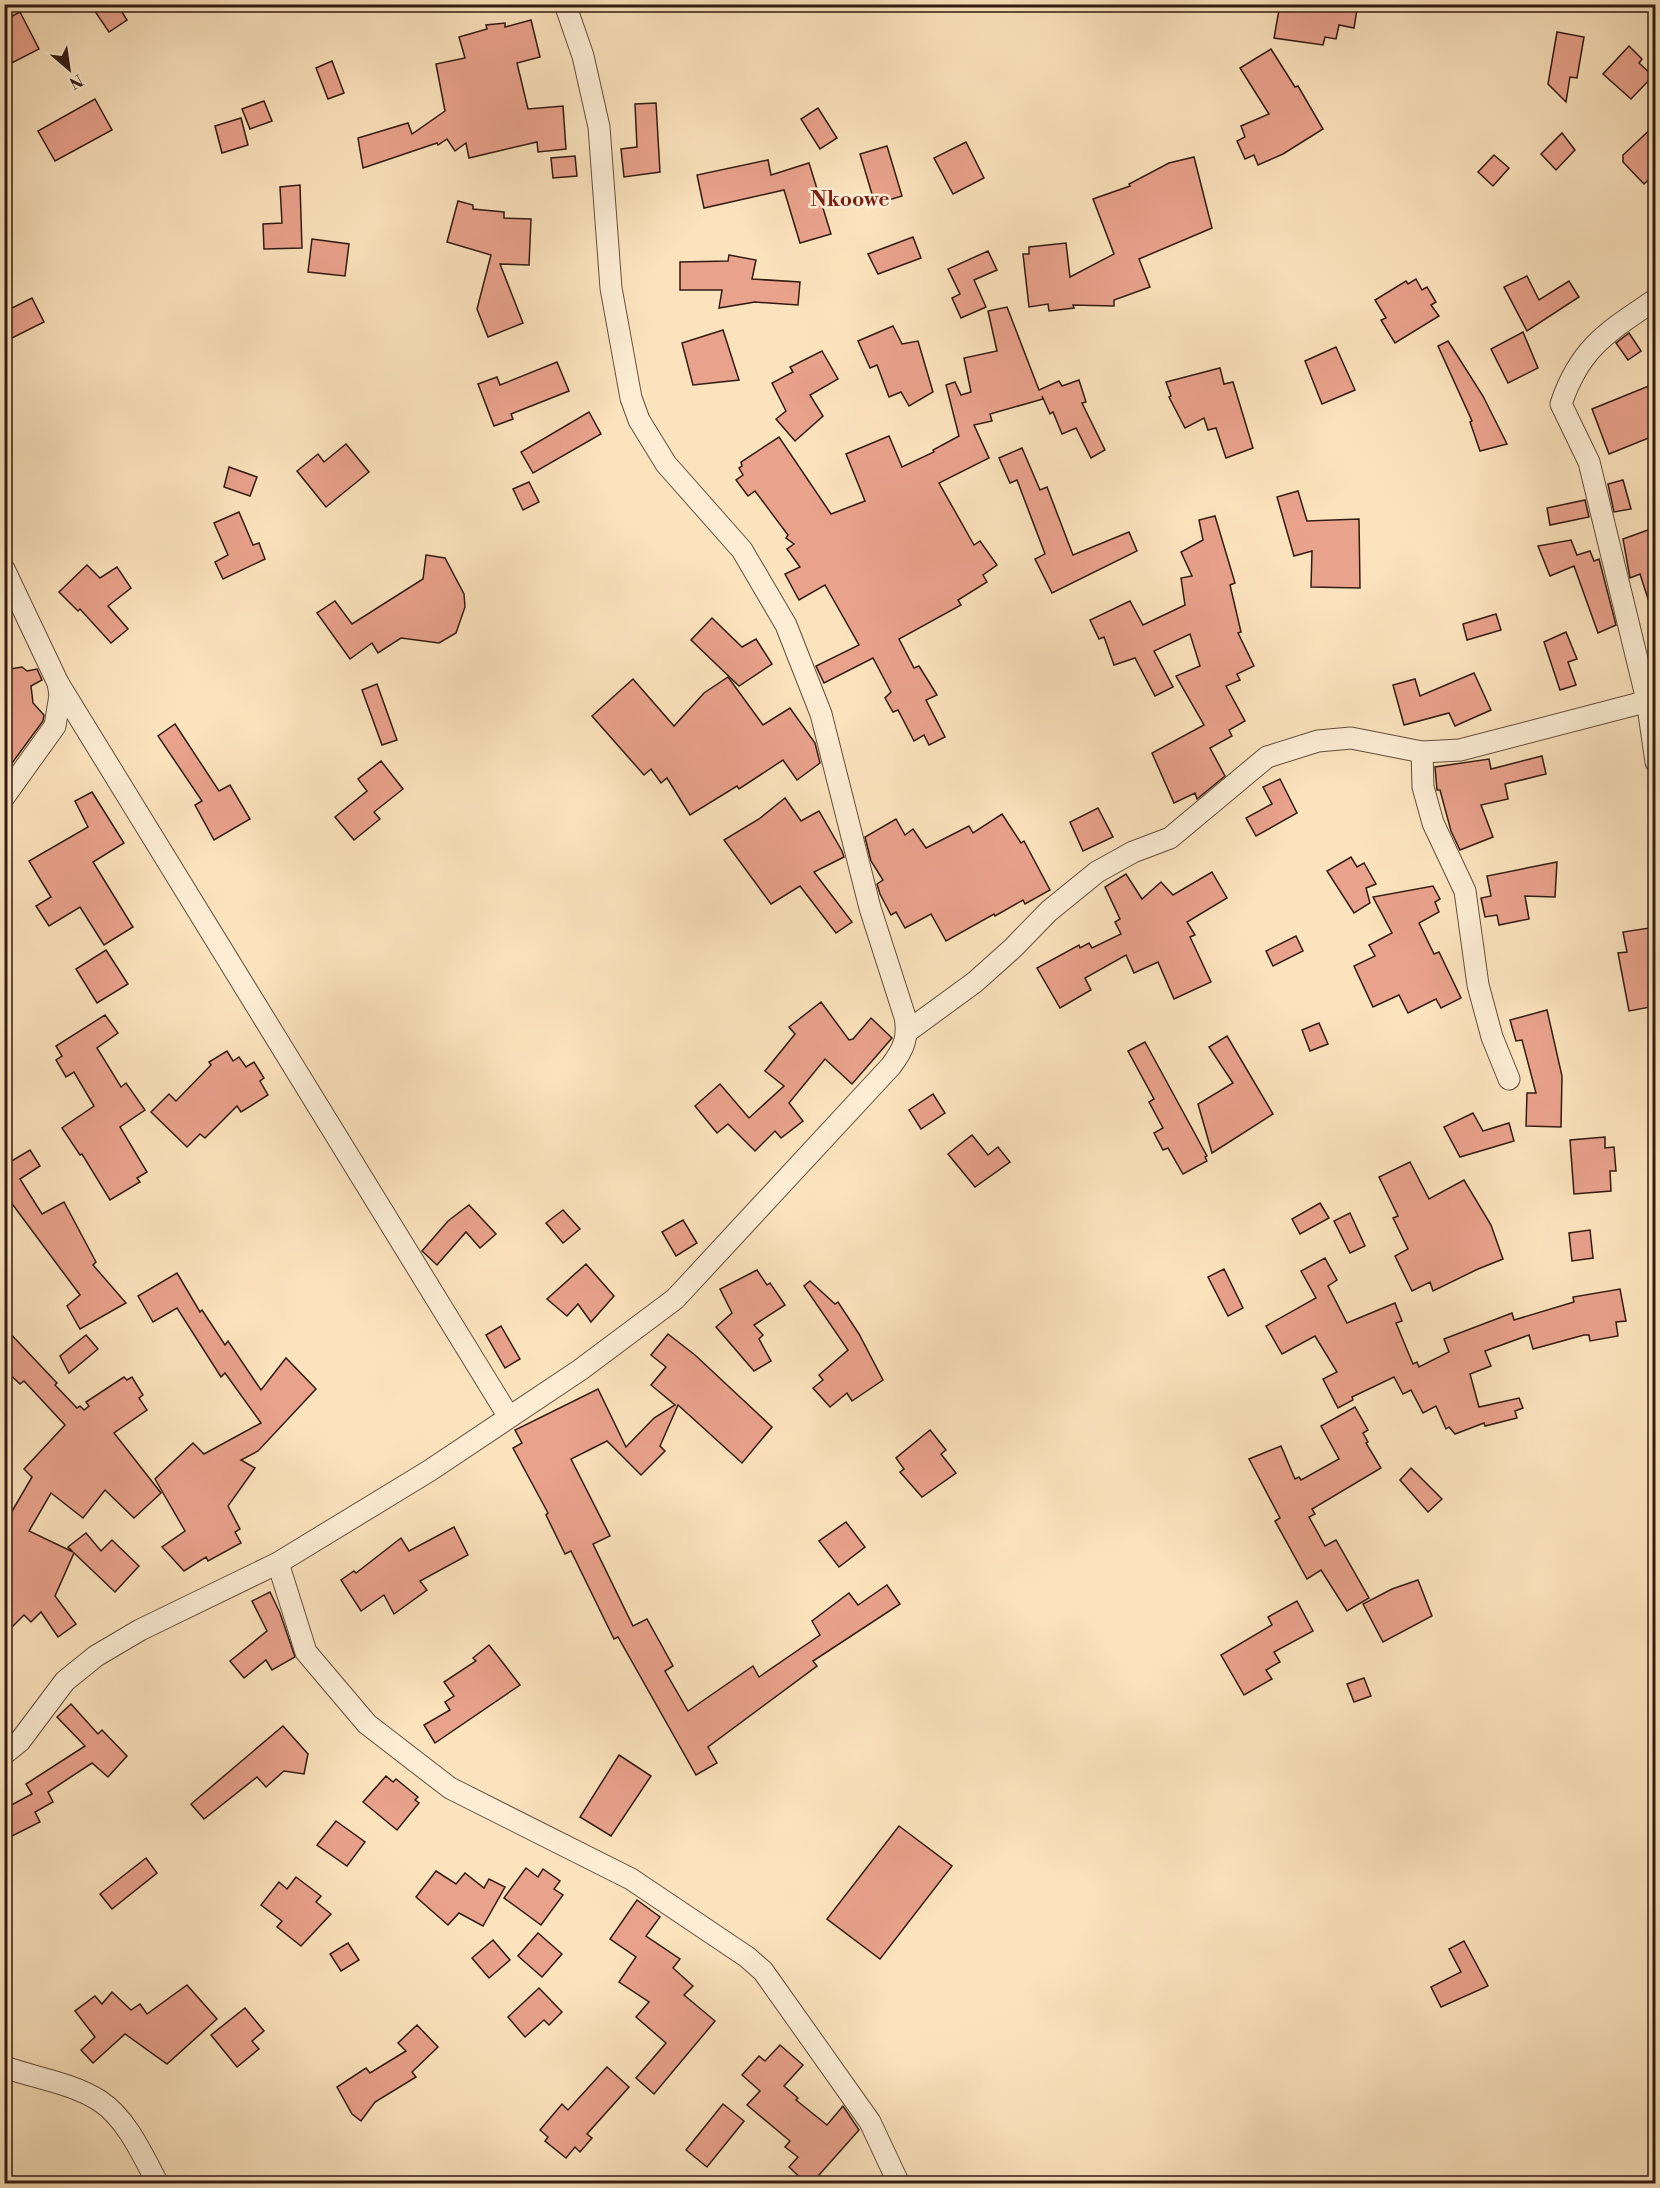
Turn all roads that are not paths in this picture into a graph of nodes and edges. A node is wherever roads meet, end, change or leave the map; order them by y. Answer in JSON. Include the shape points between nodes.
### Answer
{"nodes":[{"id":1,"x":565,"y":4,"type":"edge"},
{"id":2,"x":1656,"y":299,"type":"edge"},
{"id":3,"x":4,"y":569,"type":"edge"},
{"id":4,"x":58,"y":683,"type":"junction"},
{"id":5,"x":1651,"y":700,"type":"edge"},
{"id":6,"x":1422,"y":752,"type":"junction"},
{"id":7,"x":1656,"y":762,"type":"edge"},
{"id":8,"x":4,"y":797,"type":"edge"},
{"id":9,"x":908,"y":1031,"type":"junction"},
{"id":10,"x":1509,"y":1079,"type":"dead end"},
{"id":11,"x":509,"y":1417,"type":"junction"},
{"id":12,"x":278,"y":1563,"type":"junction"},
{"id":13,"x":4,"y":1754,"type":"edge"},
{"id":14,"x":4,"y":2067,"type":"edge"},
{"id":15,"x":158,"y":2184,"type":"edge"},
{"id":16,"x":899,"y":2184,"type":"edge"}],
"edges":[{"from":1,"to":9,"type":"street","via":[[583,56],[598,126],[611,288],[631,398],[639,420],[666,464],[742,550],[786,625],[821,714],[870,908]]},
{"from":2,"to":5,"type":"street","via":[[1604,335],[1582,357],[1561,404],[1589,462]]},
{"from":3,"to":4,"type":"street"},
{"from":4,"to":8,"type":"street","via":[[55,726]]},
{"from":4,"to":11,"type":"street"},
{"from":5,"to":6,"type":"street","via":[[1460,750]]},
{"from":5,"to":7,"type":"street"},
{"from":6,"to":9,"type":"street","via":[[1351,738],[1318,741],[1267,757],[1170,838],[1097,872],[1049,911],[975,982]]},
{"from":6,"to":10,"type":"street","via":[[1423,787],[1433,823],[1466,891],[1478,985],[1491,1037]]},
{"from":9,"to":11,"type":"street","via":[[903,1049],[891,1066],[675,1299]]},
{"from":11,"to":12,"type":"street"},
{"from":12,"to":13,"type":"street","via":[[140,1630],[96,1656],[65,1681],[21,1741]]},
{"from":12,"to":16,"type":"street","via":[[306,1652],[367,1724],[450,1788],[631,1879],[763,1971],[870,2122]]},
{"from":14,"to":15,"type":"street","via":[[73,2088],[100,2101],[115,2114]]}]}
